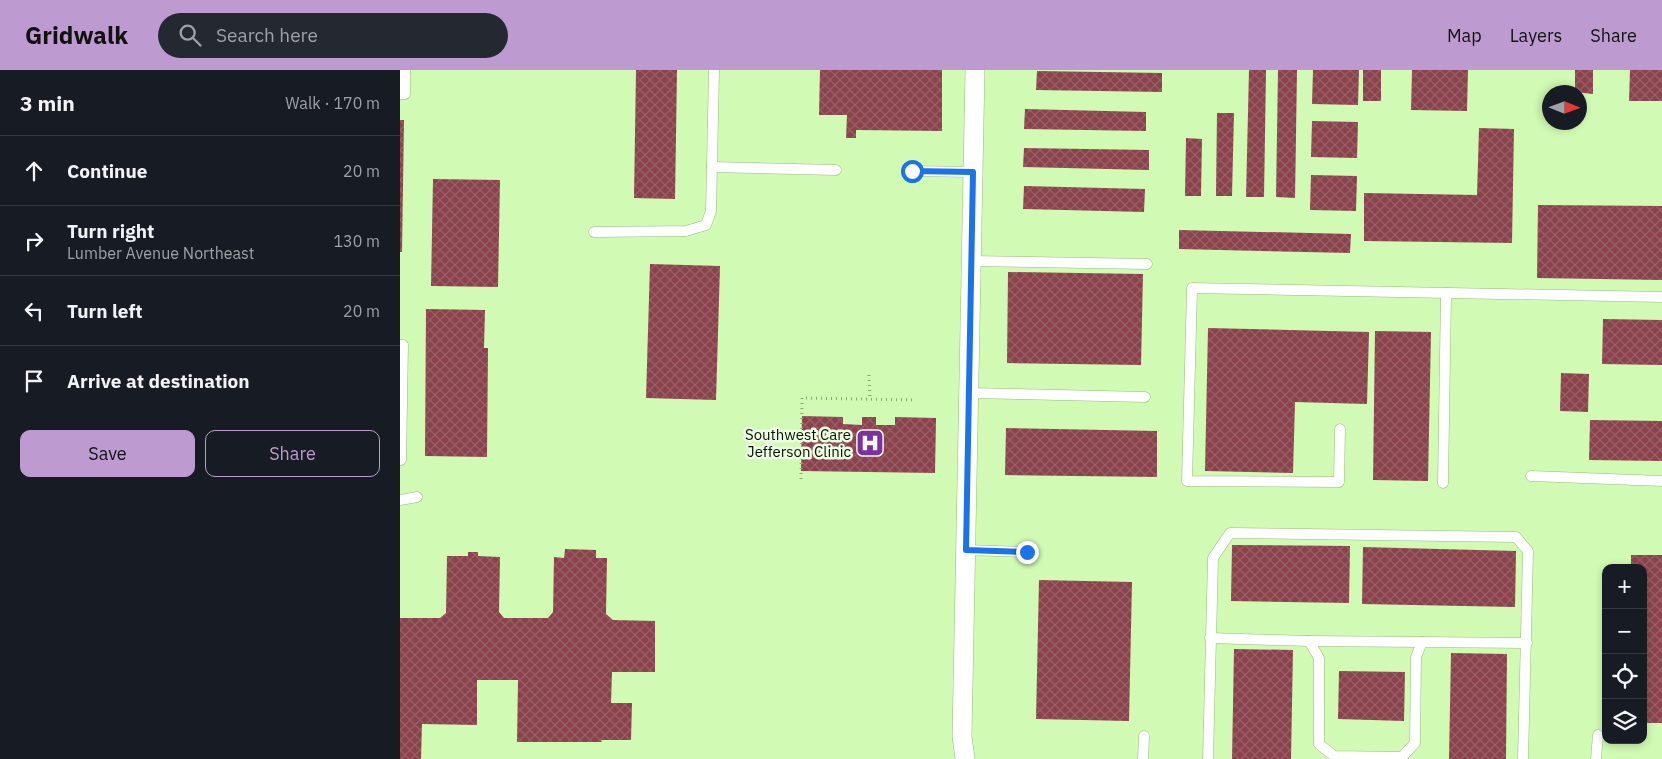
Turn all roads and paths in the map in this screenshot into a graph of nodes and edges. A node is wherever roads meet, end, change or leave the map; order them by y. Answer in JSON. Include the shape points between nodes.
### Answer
{"nodes":[{"id":1,"x":406,"y":70,"type":"edge"},
{"id":2,"x":714,"y":70,"type":"edge"},
{"id":3,"x":975,"y":70,"type":"edge"},
{"id":4,"x":400,"y":94,"type":"edge"},
{"id":5,"x":712,"y":167,"type":"junction"},
{"id":6,"x":836,"y":170,"type":"dead end"},
{"id":7,"x":912,"y":171,"type":"dead end"},
{"id":8,"x":973,"y":172,"type":"junction"},
{"id":9,"x":594,"y":232,"type":"dead end"},
{"id":10,"x":971,"y":261,"type":"junction"},
{"id":11,"x":1147,"y":264,"type":"dead end"},
{"id":12,"x":1446,"y":293,"type":"junction"},
{"id":13,"x":1662,"y":297,"type":"edge"},
{"id":14,"x":400,"y":345,"type":"edge"},
{"id":15,"x":869,"y":375,"type":"dead end"},
{"id":16,"x":969,"y":393,"type":"junction"},
{"id":17,"x":1145,"y":398,"type":"dead end"},
{"id":18,"x":870,"y":399,"type":"junction"},
{"id":19,"x":915,"y":400,"type":"dead end"},
{"id":20,"x":1340,"y":429,"type":"dead end"},
{"id":21,"x":401,"y":460,"type":"edge"},
{"id":22,"x":1531,"y":476,"type":"dead end"},
{"id":23,"x":801,"y":479,"type":"dead end"},
{"id":24,"x":1662,"y":481,"type":"edge"},
{"id":25,"x":1443,"y":483,"type":"dead end"},
{"id":26,"x":417,"y":497,"type":"dead end"},
{"id":27,"x":400,"y":500,"type":"edge"},
{"id":28,"x":966,"y":550,"type":"junction"},
{"id":29,"x":1027,"y":552,"type":"dead end"},
{"id":30,"x":1210,"y":638,"type":"junction"},
{"id":31,"x":1309,"y":641,"type":"junction"},
{"id":32,"x":1422,"y":642,"type":"junction"},
{"id":33,"x":1526,"y":643,"type":"junction"},
{"id":34,"x":1598,"y":735,"type":"dead end"},
{"id":35,"x":1144,"y":736,"type":"dead end"},
{"id":36,"x":1367,"y":758,"type":"edge"},
{"id":37,"x":966,"y":759,"type":"edge"},
{"id":38,"x":1143,"y":759,"type":"edge"},
{"id":39,"x":1208,"y":759,"type":"edge"},
{"id":40,"x":1523,"y":759,"type":"edge"},
{"id":41,"x":1596,"y":759,"type":"edge"}],
"edges":[{"from":1,"to":4,"type":"lane","via":[[405,94]]},
{"from":2,"to":5,"type":"lane"},
{"from":3,"to":8,"type":"street"},
{"from":5,"to":6,"type":"lane"},
{"from":5,"to":9,"type":"lane","via":[[711,211],[706,224],[686,231]]},
{"from":7,"to":8,"type":"lane"},
{"from":8,"to":10,"type":"street"},
{"from":10,"to":11,"type":"lane"},
{"from":10,"to":16,"type":"street"},
{"from":12,"to":13,"type":"lane"},
{"from":12,"to":20,"type":"lane","via":[[1192,288],[1187,481],[1338,482]]},
{"from":12,"to":25,"type":"lane"},
{"from":14,"to":21,"type":"lane","via":[[403,345]]},
{"from":15,"to":18,"type":"path"},
{"from":16,"to":17,"type":"lane"},
{"from":16,"to":28,"type":"street"},
{"from":18,"to":19,"type":"path"},
{"from":18,"to":23,"type":"path","via":[[802,398]]},
{"from":22,"to":24,"type":"lane"},
{"from":26,"to":27,"type":"lane"},
{"from":28,"to":29,"type":"lane"},
{"from":28,"to":37,"type":"street","via":[[962,736]]},
{"from":30,"to":31,"type":"lane"},
{"from":30,"to":33,"type":"lane","via":[[1212,558],[1230,533],[1516,537],[1528,551]]},
{"from":30,"to":39,"type":"lane"},
{"from":31,"to":32,"type":"lane"},
{"from":31,"to":36,"type":"lane","via":[[1318,658],[1319,744],[1334,756]]},
{"from":32,"to":33,"type":"lane"},
{"from":32,"to":36,"type":"lane","via":[[1416,657],[1415,743],[1402,757]]},
{"from":33,"to":40,"type":"lane"},
{"from":34,"to":41,"type":"lane"},
{"from":35,"to":38,"type":"lane"}]}
